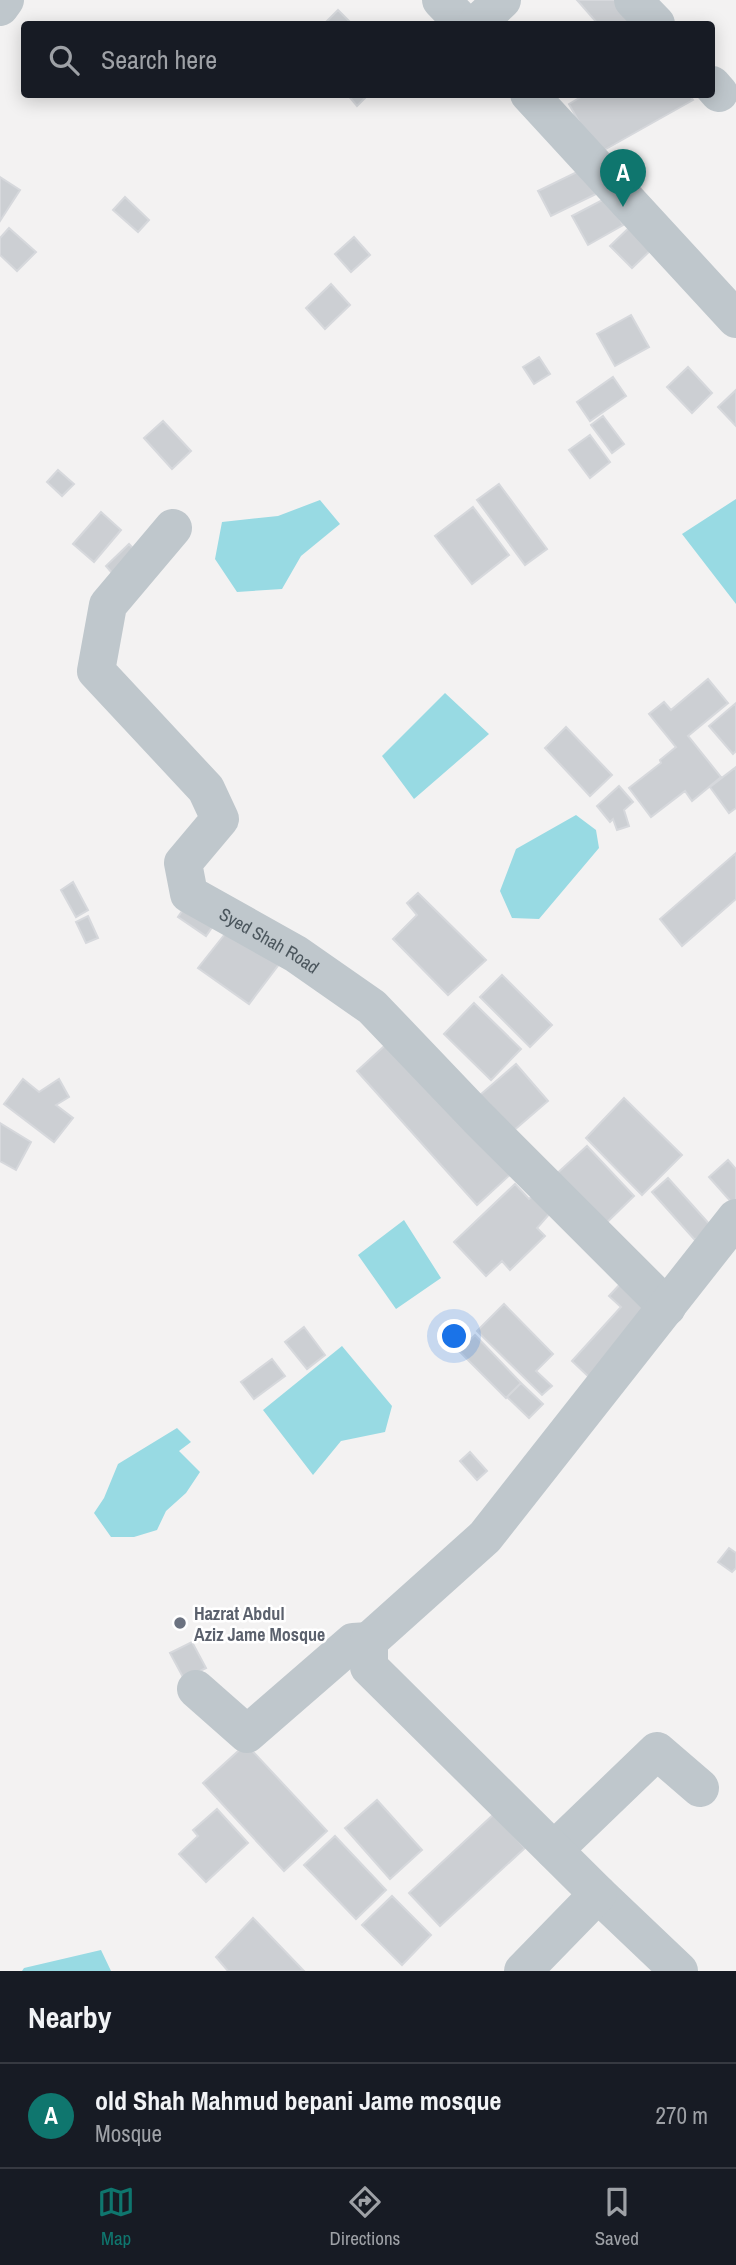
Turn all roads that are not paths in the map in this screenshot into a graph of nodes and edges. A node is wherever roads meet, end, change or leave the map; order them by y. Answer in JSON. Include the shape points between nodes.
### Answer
{"nodes":[{"id":1,"x":5,"y":0,"type":"edge"},
{"id":2,"x":441,"y":0,"type":"edge"},
{"id":3,"x":502,"y":0,"type":"edge"},
{"id":4,"x":634,"y":0,"type":"edge"},
{"id":5,"x":0,"y":7,"type":"edge"},
{"id":6,"x":461,"y":21,"type":"edge"},
{"id":7,"x":480,"y":21,"type":"edge"},
{"id":8,"x":653,"y":21,"type":"edge"},
{"id":9,"x":533,"y":98,"type":"edge"},
{"id":10,"x":736,"y":318,"type":"edge"},
{"id":11,"x":173,"y":528,"type":"dead end"},
{"id":12,"x":736,"y":1217,"type":"edge"},
{"id":13,"x":667,"y":1307,"type":"junction"},
{"id":14,"x":369,"y":1641,"type":"junction"},
{"id":15,"x":196,"y":1689,"type":"dead end"},
{"id":16,"x":700,"y":1788,"type":"dead end"},
{"id":17,"x":554,"y":1850,"type":"junction"},
{"id":18,"x":598,"y":1894,"type":"junction"},
{"id":19,"x":523,"y":1971,"type":"edge"},
{"id":20,"x":679,"y":1971,"type":"edge"}],
"edges":[{"from":1,"to":5,"type":"street"},
{"from":2,"to":6,"type":"street"},
{"from":3,"to":7,"type":"street"},
{"from":4,"to":8,"type":"street"},
{"from":9,"to":10,"type":"street"},
{"from":11,"to":13,"type":"street","name":"Syed Shah Road","via":[[108,605],[96,671],[205,789],[220,819],[183,863],[189,894],[296,954],[372,1007]]},
{"from":12,"to":13,"type":"street"},
{"from":13,"to":14,"type":"street","via":[[485,1537]]},
{"from":14,"to":15,"type":"street","via":[[353,1642],[247,1734]]},
{"from":14,"to":17,"type":"street","via":[[369,1667]]},
{"from":16,"to":17,"type":"street","via":[[657,1751]]},
{"from":17,"to":18,"type":"street"},
{"from":18,"to":19,"type":"street"},
{"from":18,"to":20,"type":"street"}]}
